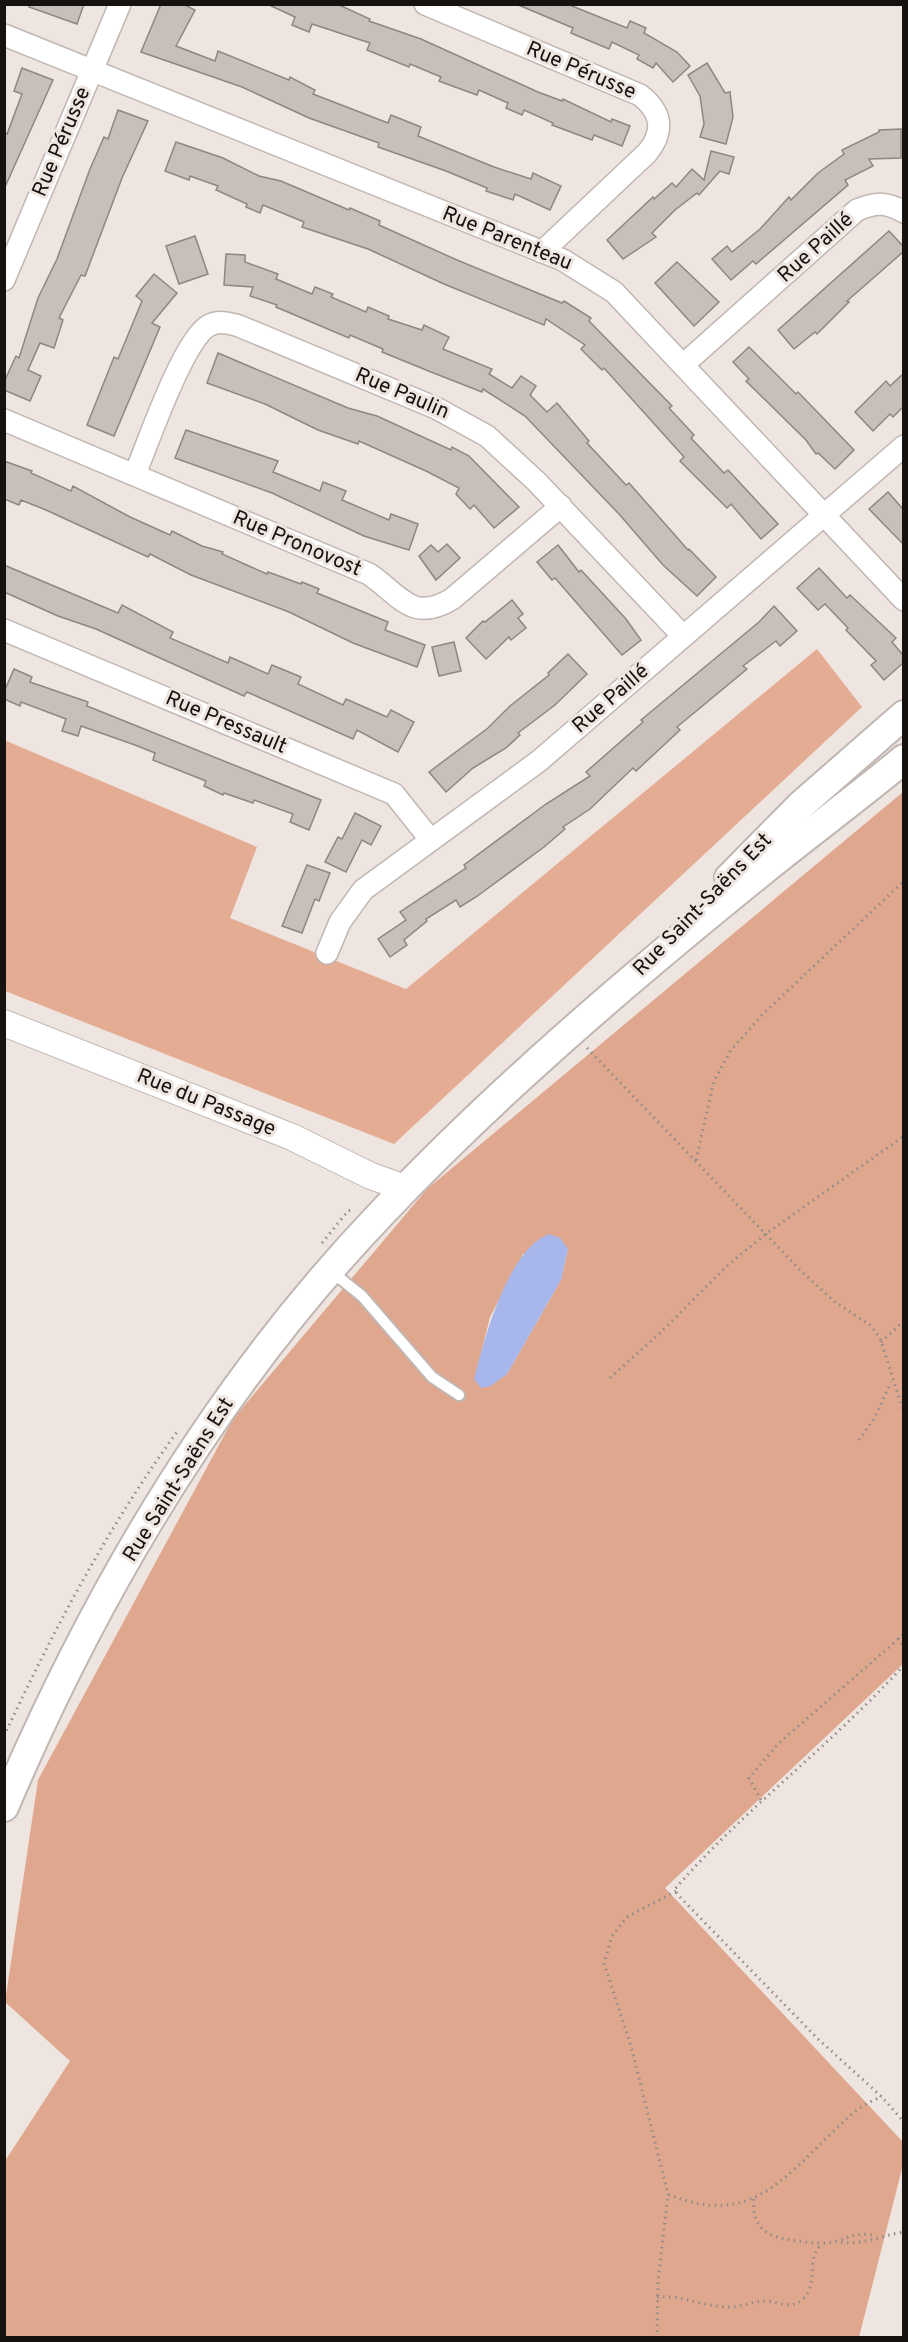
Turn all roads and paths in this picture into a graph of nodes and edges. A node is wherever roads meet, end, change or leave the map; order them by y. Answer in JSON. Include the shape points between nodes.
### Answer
{"nodes":[{"id":1,"x":120,"y":4,"type":"edge"},
{"id":2,"x":425,"y":4,"type":"edge"},
{"id":3,"x":4,"y":35,"type":"edge"},
{"id":4,"x":92,"y":70,"type":"junction"},
{"id":5,"x":903,"y":212,"type":"edge"},
{"id":6,"x":542,"y":252,"type":"junction"},
{"id":7,"x":4,"y":280,"type":"edge"},
{"id":8,"x":683,"y":365,"type":"junction"},
{"id":9,"x":4,"y":420,"type":"edge"},
{"id":10,"x":903,"y":446,"type":"edge"},
{"id":11,"x":135,"y":474,"type":"junction"},
{"id":12,"x":561,"y":506,"type":"junction"},
{"id":13,"x":823,"y":516,"type":"junction"},
{"id":14,"x":903,"y":600,"type":"edge"},
{"id":15,"x":4,"y":630,"type":"edge"},
{"id":16,"x":683,"y":636,"type":"junction"},
{"id":17,"x":903,"y":715,"type":"edge"},
{"id":18,"x":903,"y":759,"type":"edge"},
{"id":19,"x":430,"y":839,"type":"junction"},
{"id":20,"x":903,"y":881,"type":"edge"},
{"id":21,"x":327,"y":953,"type":"dead end"},
{"id":22,"x":630,"y":981,"type":"junction"},
{"id":23,"x":4,"y":1023,"type":"edge"},
{"id":24,"x":571,"y":1031,"type":"junction"},
{"id":25,"x":903,"y":1136,"type":"edge"},
{"id":26,"x":696,"y":1161,"type":"junction"},
{"id":27,"x":405,"y":1188,"type":"junction"},
{"id":28,"x":766,"y":1233,"type":"junction"},
{"id":29,"x":331,"y":1271,"type":"junction"},
{"id":30,"x":903,"y":1322,"type":"edge"},
{"id":31,"x":881,"y":1342,"type":"junction"},
{"id":32,"x":609,"y":1378,"type":"dead end"},
{"id":33,"x":891,"y":1382,"type":"junction"},
{"id":34,"x":459,"y":1395,"type":"dead end"},
{"id":35,"x":903,"y":1413,"type":"edge"},
{"id":36,"x":859,"y":1440,"type":"dead end"},
{"id":37,"x":903,"y":1634,"type":"edge"},
{"id":38,"x":898,"y":1638,"type":"junction"},
{"id":39,"x":903,"y":1647,"type":"edge"},
{"id":40,"x":903,"y":1665,"type":"edge"},
{"id":41,"x":762,"y":1801,"type":"junction"},
{"id":42,"x":4,"y":1807,"type":"edge"},
{"id":43,"x":676,"y":1891,"type":"junction"},
{"id":44,"x":882,"y":2097,"type":"junction"},
{"id":45,"x":903,"y":2122,"type":"edge"},
{"id":46,"x":668,"y":2194,"type":"junction"},
{"id":47,"x":754,"y":2199,"type":"junction"},
{"id":48,"x":903,"y":2232,"type":"edge"},
{"id":49,"x":876,"y":2236,"type":"junction"},
{"id":50,"x":839,"y":2241,"type":"junction"},
{"id":51,"x":822,"y":2244,"type":"junction"},
{"id":52,"x":657,"y":2297,"type":"junction"},
{"id":53,"x":657,"y":2337,"type":"edge"}],
"edges":[{"from":1,"to":4,"type":"street","name":"Rue Pérusse"},
{"from":2,"to":6,"type":"street","name":"Rue Pérusse","via":[[640,95],[652,104],[658,116],[660,130],[647,153]]},
{"from":3,"to":4,"type":"street","name":"Rue Parenteau"},
{"from":4,"to":6,"type":"street","name":"Rue Parenteau"},
{"from":4,"to":7,"type":"street","name":"Rue Pérusse"},
{"from":5,"to":8,"type":"street","name":"Rue Paillé","via":[[889,204],[873,203],[857,210]]},
{"from":6,"to":8,"type":"street","name":"Rue Parenteau","via":[[580,268],[614,292]]},
{"from":8,"to":13,"type":"street","name":"Rue Parenteau"},
{"from":9,"to":11,"type":"street","name":"Rue Pronovost"},
{"from":10,"to":13,"type":"street","name":"Rue Paillé"},
{"from":11,"to":12,"type":"street","name":"Rue Pronovost","via":[[369,574],[420,610],[435,609],[452,599]]},
{"from":11,"to":12,"type":"street","name":"Rue Paulin","via":[[190,344],[210,324],[225,322],[459,419],[513,457]]},
{"from":12,"to":16,"type":"street","name":"Rue Paulin"},
{"from":13,"to":14,"type":"street","name":"Rue Parenteau"},
{"from":13,"to":16,"type":"street","name":"Rue Paillé"},
{"from":15,"to":19,"type":"street","name":"Rue Pressault","via":[[394,794]]},
{"from":16,"to":19,"type":"street","name":"Rue Paillé","via":[[539,761]]},
{"from":17,"to":22,"type":"main road","name":"Rue Saint-Saëns Est","via":[[801,805]]},
{"from":18,"to":22,"type":"main road","name":"Rue Saint-Saëns Est"},
{"from":19,"to":21,"type":"street","name":"Rue Paillé","via":[[363,890],[340,922]]},
{"from":20,"to":26,"type":"path","via":[[763,1014],[731,1050],[714,1081]]},
{"from":22,"to":24,"type":"main road","name":"Rue Saint-Saëns Est"},
{"from":23,"to":27,"type":"street","name":"Rue du Passage","via":[[292,1137],[371,1176]]},
{"from":24,"to":26,"type":"path"},
{"from":24,"to":27,"type":"main road","name":"Rue Saint-Saëns Est"},
{"from":25,"to":28,"type":"path"},
{"from":26,"to":28,"type":"path"},
{"from":27,"to":29,"type":"main road","name":"Rue Saint-Saëns Est"},
{"from":28,"to":31,"type":"path","via":[[802,1272],[870,1325]]},
{"from":28,"to":32,"type":"path"},
{"from":29,"to":34,"type":"lane","via":[[362,1296],[432,1377]]},
{"from":29,"to":42,"type":"main road","name":"Rue Saint-Saëns Est","via":[[233,1394],[151,1519],[47,1712]]},
{"from":30,"to":31,"type":"path"},
{"from":31,"to":33,"type":"path"},
{"from":33,"to":35,"type":"path"},
{"from":33,"to":36,"type":"path"},
{"from":37,"to":38,"type":"path"},
{"from":38,"to":39,"type":"path"},
{"from":38,"to":41,"type":"path","via":[[757,1766],[749,1778]]},
{"from":40,"to":41,"type":"path","via":[[875,1697]]},
{"from":41,"to":43,"type":"path","via":[[692,1869]]},
{"from":43,"to":44,"type":"path","via":[[816,2038]]},
{"from":43,"to":46,"type":"path","via":[[627,1917],[612,1936],[604,1963],[631,2046]]},
{"from":44,"to":45,"type":"path"},
{"from":44,"to":47,"type":"path","via":[[869,2101],[849,2116],[778,2184]]},
{"from":46,"to":47,"type":"path","via":[[681,2200],[722,2205]]},
{"from":46,"to":52,"type":"path"},
{"from":47,"to":51,"type":"path","via":[[753,2214],[773,2238]]},
{"from":48,"to":49,"type":"path"},
{"from":49,"to":50,"type":"path","via":[[858,2233]]},
{"from":49,"to":50,"type":"path","via":[[859,2244]]},
{"from":50,"to":51,"type":"path"},
{"from":51,"to":52,"type":"path","via":[[812,2259],[807,2294],[789,2306],[767,2301],[725,2307],[684,2297]]},
{"from":52,"to":53,"type":"path"}]}
